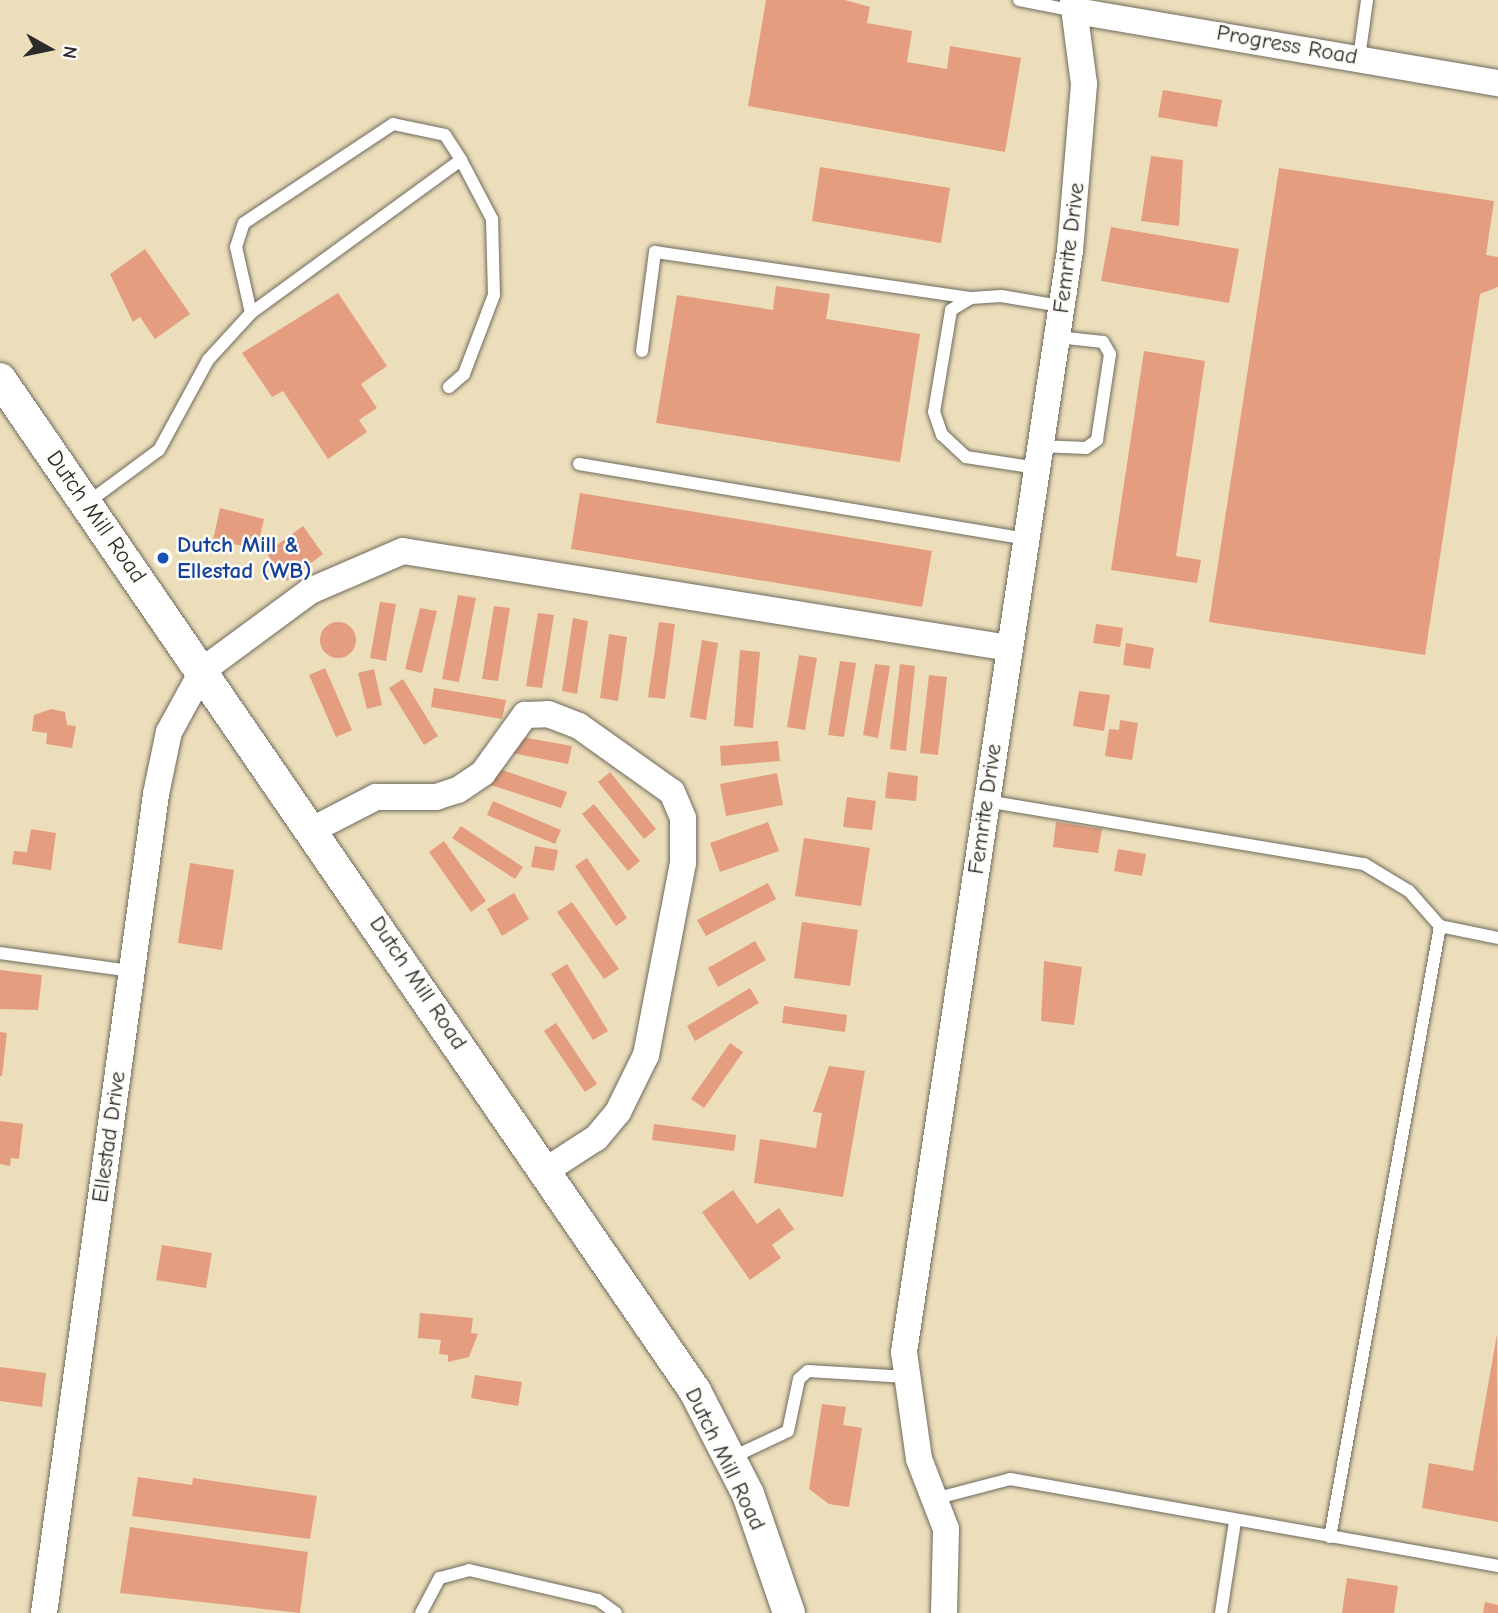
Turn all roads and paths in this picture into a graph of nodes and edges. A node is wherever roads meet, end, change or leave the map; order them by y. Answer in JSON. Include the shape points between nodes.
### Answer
{"nodes":[{"id":1,"x":1018,"y":0,"type":"edge"},
{"id":2,"x":1367,"y":0,"type":"edge"},
{"id":3,"x":1075,"y":6,"type":"edge"},
{"id":4,"x":1359,"y":58,"type":"junction"},
{"id":5,"x":1498,"y":83,"type":"edge"},
{"id":6,"x":461,"y":160,"type":"junction"},
{"id":7,"x":971,"y":298,"type":"junction"},
{"id":8,"x":1061,"y":306,"type":"junction"},
{"id":9,"x":251,"y":313,"type":"junction"},
{"id":10,"x":1057,"y":337,"type":"junction"},
{"id":11,"x":642,"y":351,"type":"dead end"},
{"id":12,"x":449,"y":387,"type":"dead end"},
{"id":13,"x":4,"y":394,"type":"edge"},
{"id":14,"x":1038,"y":457,"type":"junction"},
{"id":15,"x":579,"y":464,"type":"dead end"},
{"id":16,"x":87,"y":504,"type":"junction"},
{"id":17,"x":1025,"y":539,"type":"junction"},
{"id":18,"x":1009,"y":648,"type":"junction"},
{"id":19,"x":203,"y":670,"type":"junction"},
{"id":20,"x":986,"y":801,"type":"junction"},
{"id":21,"x":314,"y":829,"type":"junction"},
{"id":22,"x":1440,"y":926,"type":"junction"},
{"id":23,"x":1498,"y":938,"type":"edge"},
{"id":24,"x":0,"y":953,"type":"edge"},
{"id":25,"x":132,"y":971,"type":"junction"},
{"id":26,"x":545,"y":1171,"type":"junction"},
{"id":27,"x":907,"y":1377,"type":"junction"},
{"id":28,"x":730,"y":1458,"type":"junction"},
{"id":29,"x":934,"y":1499,"type":"junction"},
{"id":30,"x":1235,"y":1522,"type":"junction"},
{"id":31,"x":1330,"y":1537,"type":"junction"},
{"id":32,"x":1498,"y":1566,"type":"edge"},
{"id":33,"x":44,"y":1613,"type":"edge"},
{"id":34,"x":421,"y":1613,"type":"edge"},
{"id":35,"x":616,"y":1613,"type":"edge"},
{"id":36,"x":789,"y":1613,"type":"edge"},
{"id":37,"x":944,"y":1613,"type":"edge"},
{"id":38,"x":1221,"y":1613,"type":"edge"}],
"edges":[{"from":1,"to":3,"type":"lane"},
{"from":2,"to":4,"type":"lane"},
{"from":3,"to":4,"type":"street","name":"Progress Road"},
{"from":3,"to":8,"type":"street","name":"Femrite Drive","via":[[1084,84],[1081,148]]},
{"from":4,"to":5,"type":"street","name":"Progress Road"},
{"from":6,"to":9,"type":"lane"},
{"from":6,"to":9,"type":"lane","via":[[445,135],[393,124],[244,223],[236,247]]},
{"from":6,"to":12,"type":"lane","via":[[492,219],[494,295],[464,374]]},
{"from":7,"to":8,"type":"lane"},
{"from":7,"to":11,"type":"lane","via":[[655,252]]},
{"from":7,"to":14,"type":"lane","via":[[951,310],[934,412],[942,435],[966,457]]},
{"from":8,"to":10,"type":"street","name":"Femrite Drive"},
{"from":9,"to":16,"type":"lane","via":[[208,360],[159,450]]},
{"from":10,"to":14,"type":"street","name":"Femrite Drive"},
{"from":10,"to":14,"type":"lane","via":[[1103,342],[1110,354],[1107,379],[1097,440],[1086,448]]},
{"from":13,"to":16,"type":"street","name":"Dutch Mill Road"},
{"from":14,"to":17,"type":"street","name":"Femrite Drive"},
{"from":15,"to":17,"type":"lane"},
{"from":16,"to":19,"type":"street","name":"Dutch Mill Road"},
{"from":17,"to":18,"type":"street","name":"Femrite Drive"},
{"from":18,"to":19,"type":"street","via":[[403,551],[310,591]]},
{"from":18,"to":20,"type":"street","name":"Femrite Drive"},
{"from":19,"to":21,"type":"street","name":"Dutch Mill Road"},
{"from":19,"to":25,"type":"street","name":"Ellestad Drive","via":[[169,732]]},
{"from":20,"to":22,"type":"lane","via":[[1364,864],[1409,891]]},
{"from":20,"to":27,"type":"street","name":"Femrite Drive","via":[[912,1284]]},
{"from":21,"to":26,"type":"street","name":"Dutch Mill Road"},
{"from":21,"to":26,"type":"street","via":[[376,797],[436,797],[458,790],[483,773],[525,715],[548,715],[579,726],[672,792],[683,818],[683,863],[646,1055],[618,1112],[596,1138]]},
{"from":22,"to":23,"type":"lane"},
{"from":22,"to":31,"type":"lane"},
{"from":24,"to":25,"type":"lane"},
{"from":25,"to":33,"type":"street","name":"Ellestad Drive"},
{"from":26,"to":28,"type":"street","name":"Dutch Mill Road","via":[[695,1391]]},
{"from":27,"to":28,"type":"lane","via":[[808,1371],[799,1379],[788,1431]]},
{"from":27,"to":29,"type":"street","name":"Femrite Drive","via":[[919,1459]]},
{"from":28,"to":36,"type":"street","name":"Dutch Mill Road"},
{"from":29,"to":30,"type":"lane","via":[[1010,1479]]},
{"from":29,"to":37,"type":"street","name":"Femrite Drive","via":[[946,1529]]},
{"from":30,"to":31,"type":"lane"},
{"from":30,"to":38,"type":"lane"},
{"from":31,"to":32,"type":"lane"},
{"from":34,"to":35,"type":"lane","via":[[440,1578],[469,1570],[598,1600]]}]}
